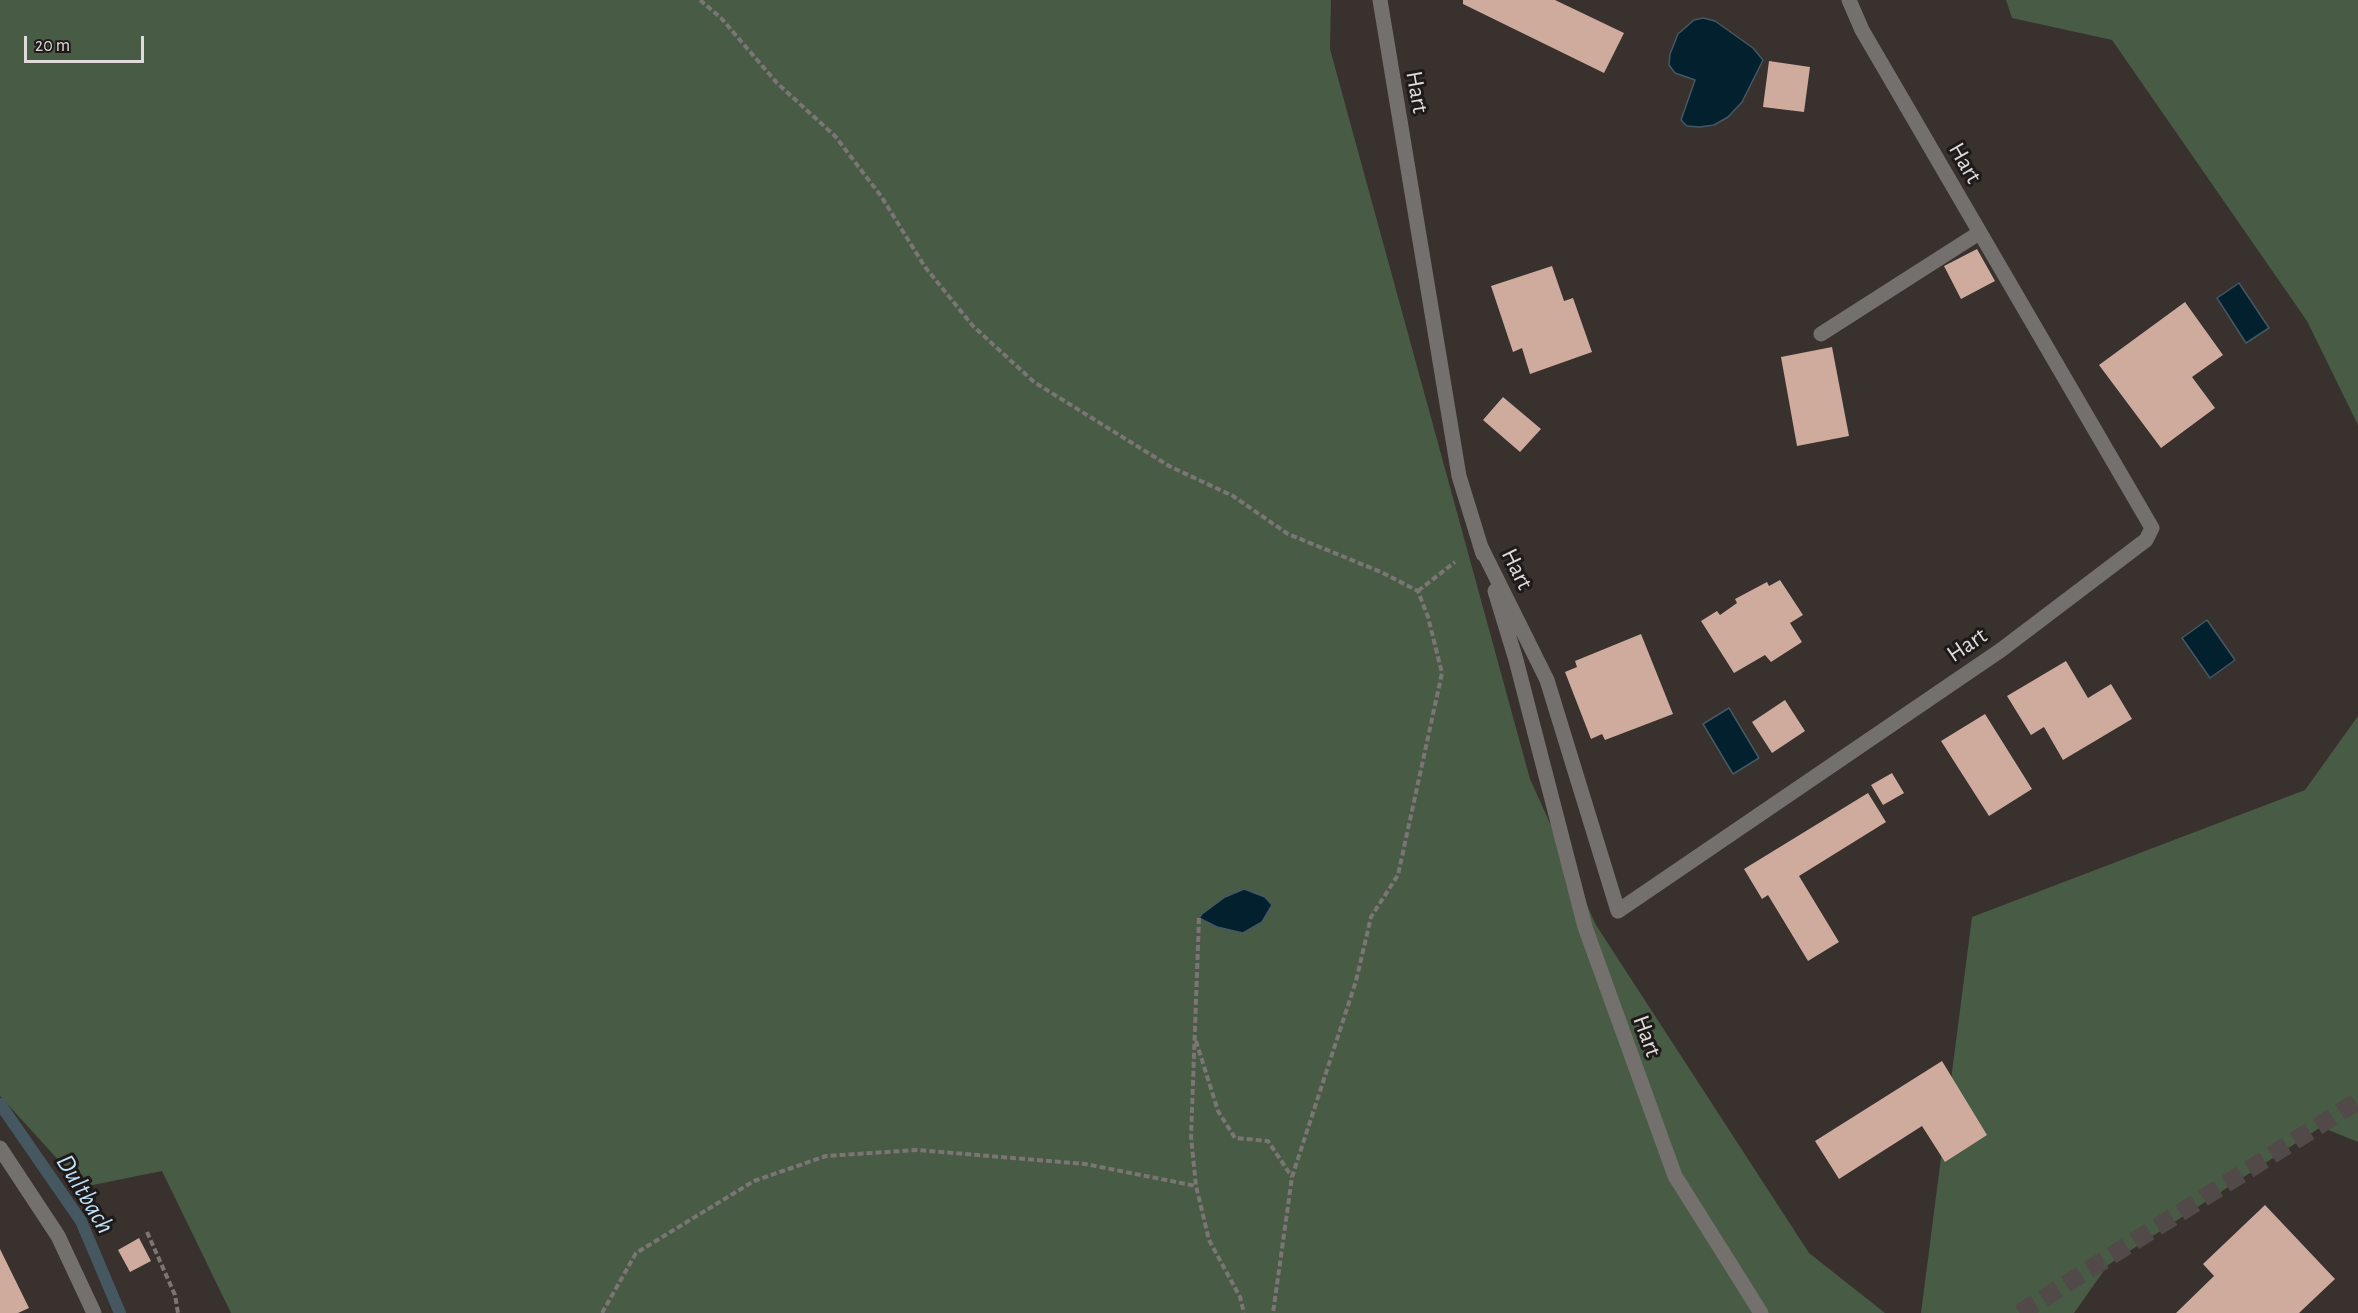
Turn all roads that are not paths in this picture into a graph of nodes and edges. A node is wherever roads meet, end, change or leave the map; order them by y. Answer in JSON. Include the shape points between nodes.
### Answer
{"nodes":[{"id":1,"x":1380,"y":0,"type":"edge"},
{"id":2,"x":1849,"y":0,"type":"edge"},
{"id":3,"x":1980,"y":233,"type":"junction"},
{"id":4,"x":1821,"y":334,"type":"dead end"},
{"id":5,"x":1480,"y":545,"type":"junction"},
{"id":6,"x":0,"y":1148,"type":"edge"},
{"id":7,"x":94,"y":1313,"type":"edge"},
{"id":8,"x":1761,"y":1313,"type":"edge"}],
"edges":[{"from":1,"to":5,"type":"street","name":"Hart","via":[[1459,476]]},
{"from":2,"to":3,"type":"street","name":"Hart","via":[[1862,30]]},
{"from":3,"to":4,"type":"street"},
{"from":3,"to":5,"type":"street","name":"Hart","via":[[2152,528],[2146,540],[2001,650],[1618,911],[1546,680]]},
{"from":5,"to":8,"type":"street","name":"Hart","via":[[1516,660],[1585,927],[1630,1056],[1675,1176]]},
{"from":6,"to":7,"type":"street","via":[[58,1236]]}]}
